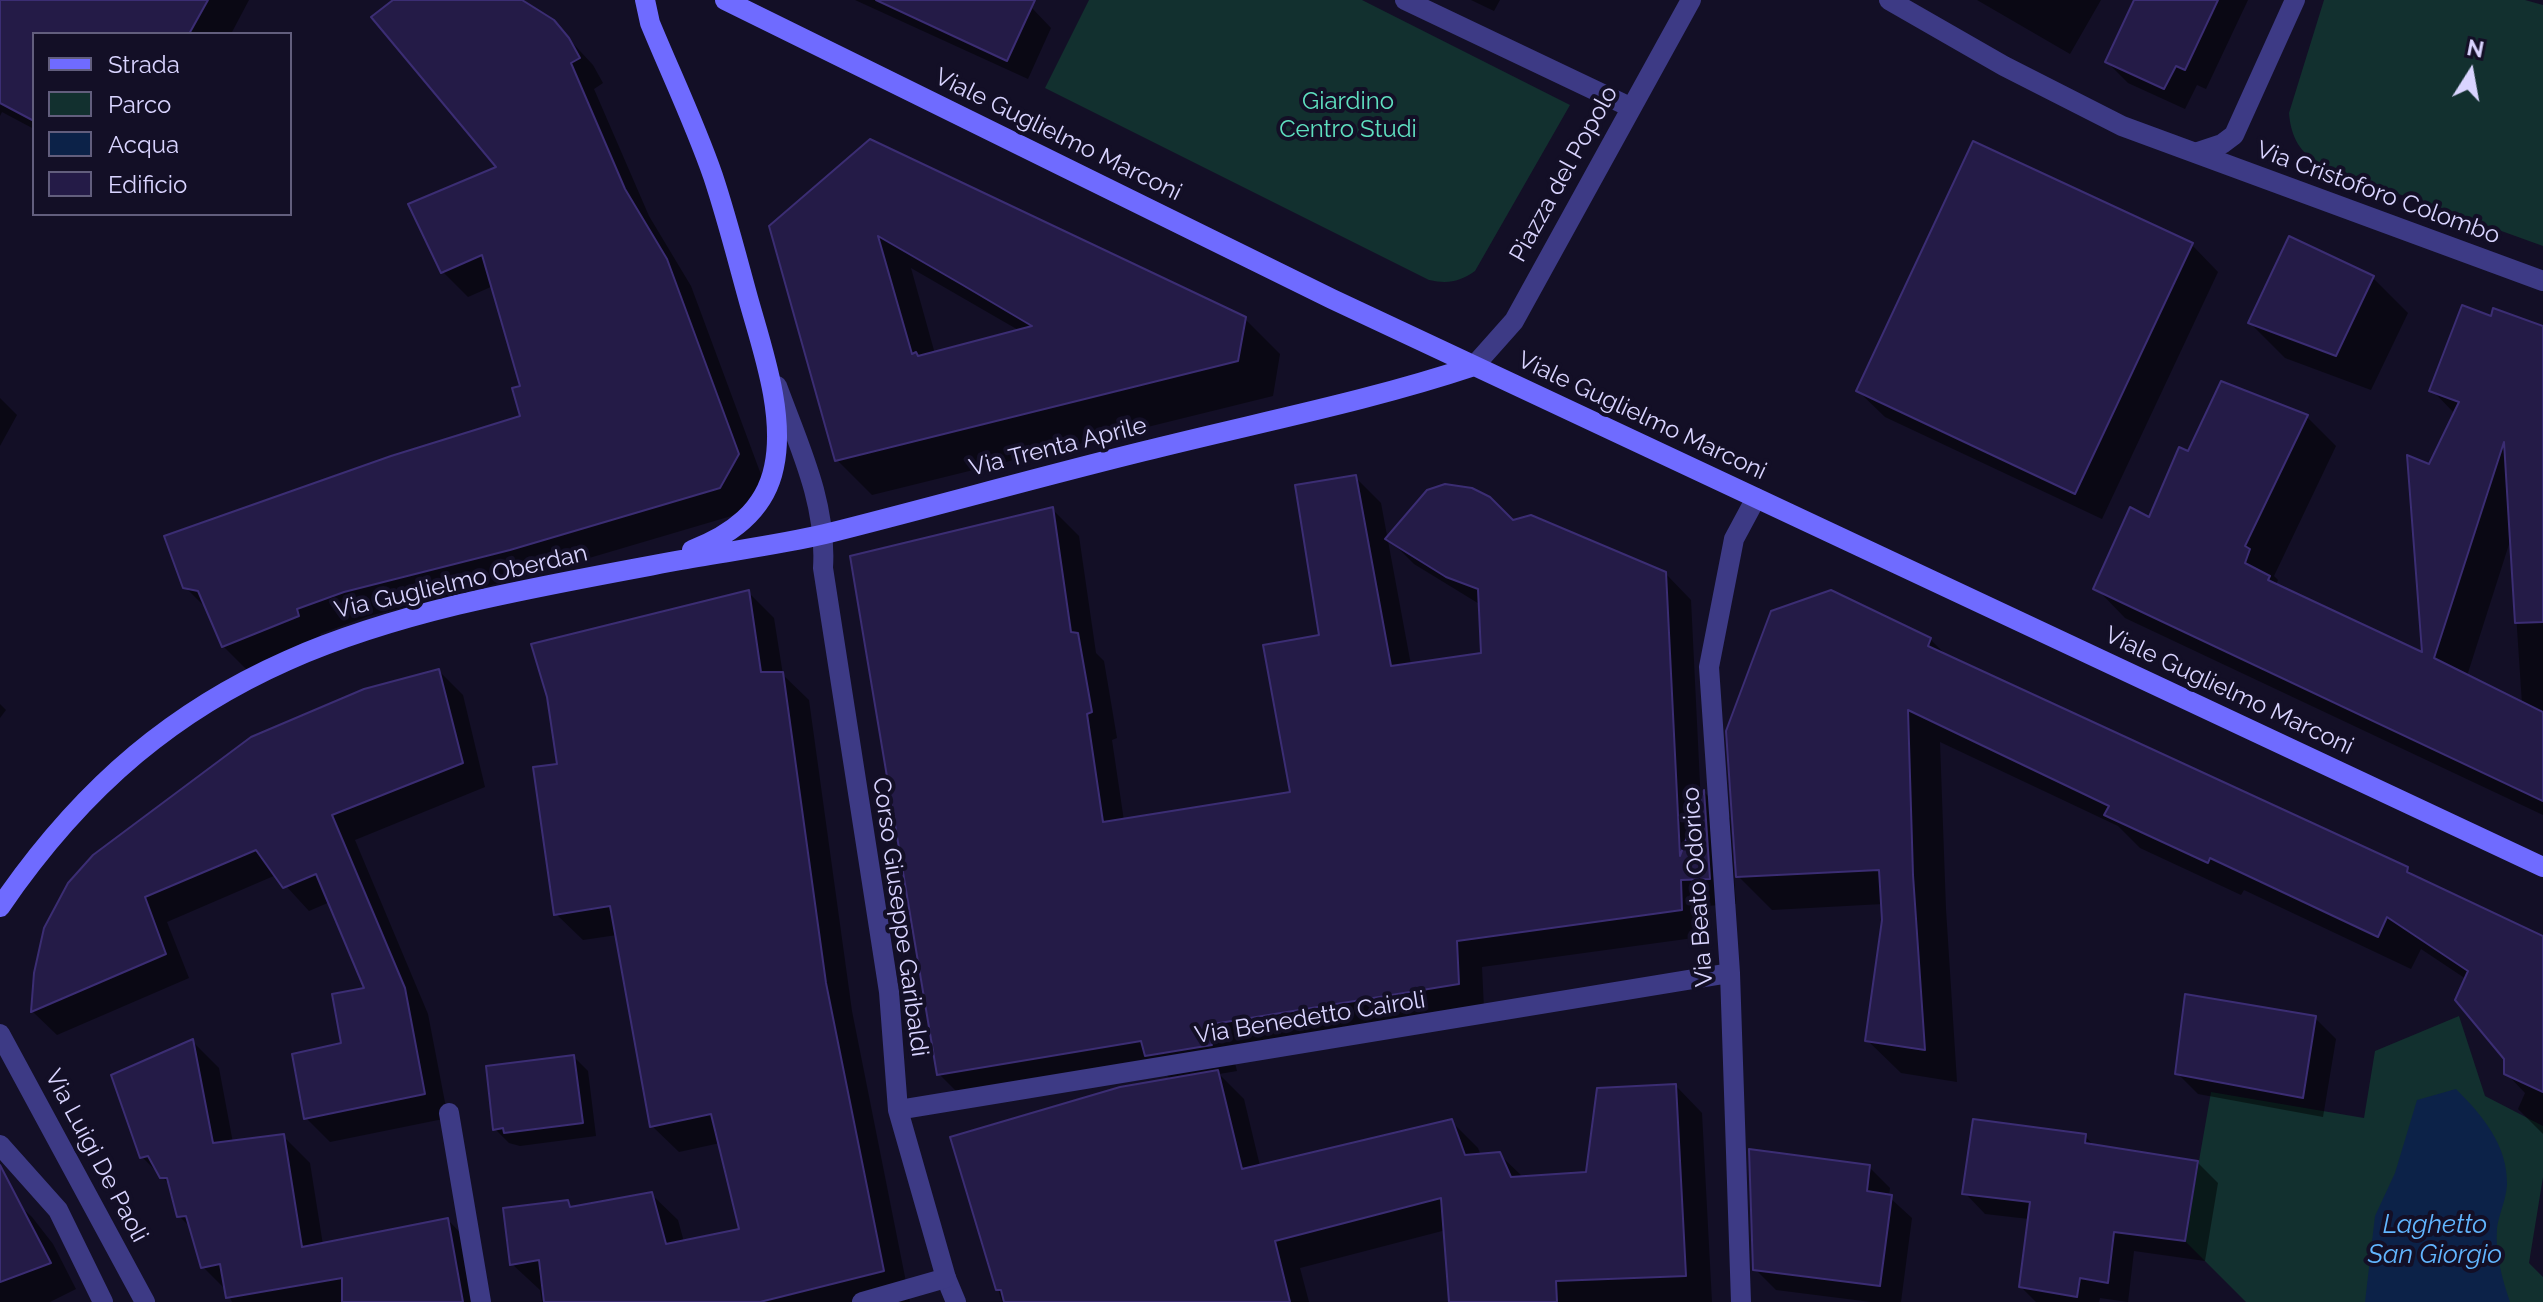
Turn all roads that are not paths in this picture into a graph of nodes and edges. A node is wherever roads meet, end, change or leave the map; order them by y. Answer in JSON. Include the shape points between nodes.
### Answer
{"nodes":[{"id":1,"x":645,"y":0,"type":"edge"},
{"id":2,"x":725,"y":0,"type":"edge"},
{"id":3,"x":1405,"y":0,"type":"edge"},
{"id":4,"x":1691,"y":0,"type":"edge"},
{"id":5,"x":1889,"y":0,"type":"edge"},
{"id":6,"x":2295,"y":0,"type":"edge"},
{"id":7,"x":1630,"y":107,"type":"junction"},
{"id":8,"x":2195,"y":153,"type":"junction"},
{"id":9,"x":2543,"y":281,"type":"edge"},
{"id":10,"x":765,"y":356,"type":"junction"},
{"id":11,"x":1474,"y":366,"type":"junction"},
{"id":12,"x":1756,"y":498,"type":"junction"},
{"id":13,"x":825,"y":533,"type":"junction"},
{"id":14,"x":651,"y":566,"type":"junction"},
{"id":15,"x":2541,"y":861,"type":"edge"},
{"id":16,"x":0,"y":907,"type":"edge"},
{"id":17,"x":1730,"y":973,"type":"junction"},
{"id":18,"x":0,"y":1034,"type":"edge"},
{"id":19,"x":898,"y":1110,"type":"junction"},
{"id":20,"x":449,"y":1113,"type":"dead end"},
{"id":21,"x":0,"y":1145,"type":"edge"},
{"id":22,"x":946,"y":1278,"type":"junction"},
{"id":23,"x":103,"y":1302,"type":"edge"},
{"id":24,"x":145,"y":1302,"type":"edge"},
{"id":25,"x":481,"y":1302,"type":"edge"},
{"id":26,"x":862,"y":1302,"type":"edge"},
{"id":27,"x":956,"y":1302,"type":"edge"},
{"id":28,"x":1741,"y":1302,"type":"edge"}],
"edges":[{"from":1,"to":10,"type":"main road","via":[[713,175]]},
{"from":2,"to":11,"type":"main road","name":"Viale Guglielmo Marconi"},
{"from":3,"to":7,"type":"street"},
{"from":4,"to":7,"type":"street","name":"Piazza del Popolo"},
{"from":5,"to":8,"type":"street","via":[[2122,126]]},
{"from":6,"to":8,"type":"street","via":[[2234,135]]},
{"from":7,"to":11,"type":"street","name":"Piazza del Popolo","via":[[1514,321]]},
{"from":8,"to":9,"type":"street","name":"Via Cristoforo Colombo"},
{"from":10,"to":13,"type":"street","name":"Corso Giuseppe Garibaldi","via":[[813,482]]},
{"from":10,"to":14,"type":"main road","via":[[775,421],[775,466],[763,497],[744,522],[714,541]]},
{"from":11,"to":12,"type":"main road","name":"Viale Guglielmo Marconi"},
{"from":11,"to":13,"type":"main road","name":"Via Trenta Aprile","via":[[1409,388]]},
{"from":12,"to":15,"type":"main road","name":"Viale Guglielmo Marconi"},
{"from":12,"to":17,"type":"street","name":"Via Beato Odorico","via":[[1734,539],[1709,667]]},
{"from":13,"to":14,"type":"main road","name":"Via Trenta Aprile"},
{"from":13,"to":19,"type":"street","name":"Corso Giuseppe Garibaldi","via":[[823,568],[889,992]]},
{"from":14,"to":16,"type":"main road","name":"Via Guglielmo Oberdan","via":[[388,622],[332,639],[246,677],[148,742],[77,807]]},
{"from":17,"to":19,"type":"street","name":"Via Benedetto Cairoli"},
{"from":17,"to":28,"type":"street","name":"Via Beato Odorico"},
{"from":18,"to":24,"type":"street","name":"Via Luigi De Paoli"},
{"from":19,"to":22,"type":"street","name":"Corso Giuseppe Garibaldi"},
{"from":20,"to":25,"type":"street"},
{"from":21,"to":23,"type":"street","via":[[58,1210]]},
{"from":22,"to":26,"type":"street"},
{"from":22,"to":27,"type":"street","name":"Corso Giuseppe Garibaldi"}]}
